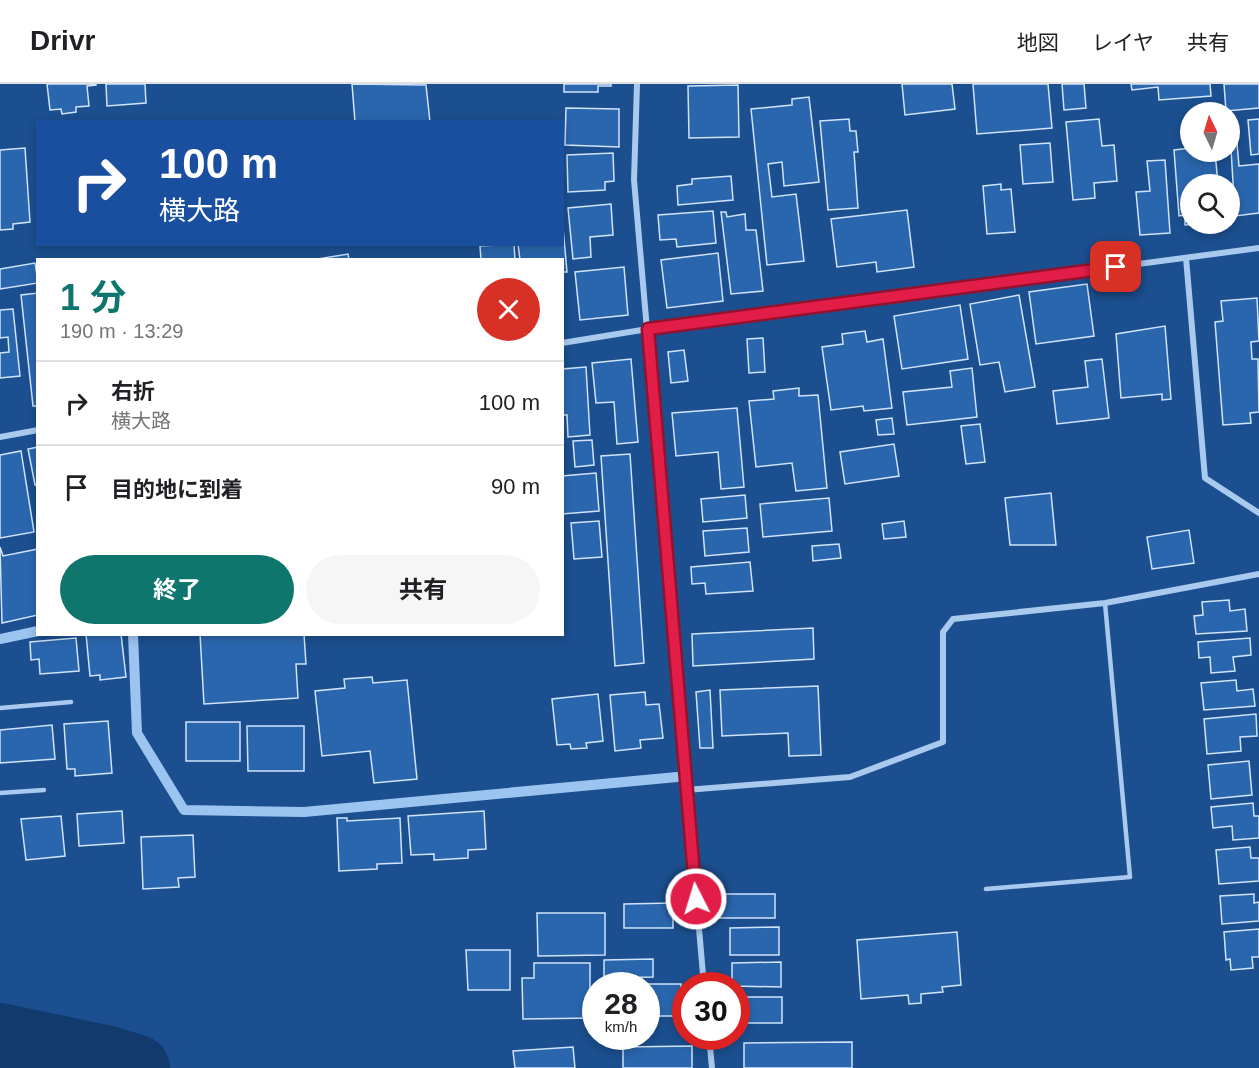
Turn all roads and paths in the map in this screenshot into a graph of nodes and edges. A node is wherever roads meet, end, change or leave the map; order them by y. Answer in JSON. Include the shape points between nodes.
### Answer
{"nodes":[{"id":1,"x":637,"y":84,"type":"edge"},
{"id":2,"x":1259,"y":248,"type":"edge"},
{"id":3,"x":1186,"y":258,"type":"junction"},
{"id":4,"x":648,"y":329,"type":"junction"},
{"id":5,"x":564,"y":343,"type":"edge"},
{"id":6,"x":36,"y":430,"type":"edge"},
{"id":7,"x":0,"y":437,"type":"edge"},
{"id":8,"x":1259,"y":513,"type":"edge"},
{"id":9,"x":1259,"y":573,"type":"edge"},
{"id":10,"x":1105,"y":603,"type":"junction"},
{"id":11,"x":72,"y":702,"type":"dead end"},
{"id":12,"x":0,"y":708,"type":"edge"},
{"id":13,"x":44,"y":790,"type":"dead end"},
{"id":14,"x":686,"y":790,"type":"junction"},
{"id":15,"x":0,"y":793,"type":"edge"},
{"id":16,"x":986,"y":889,"type":"dead end"},
{"id":17,"x":703,"y":972,"type":"edge"},
{"id":18,"x":710,"y":1050,"type":"edge"},
{"id":19,"x":711,"y":1068,"type":"edge"}],
"edges":[{"from":1,"to":4,"type":"street","via":[[634,180]]},
{"from":2,"to":3,"type":"street"},
{"from":3,"to":4,"type":"street"},
{"from":3,"to":8,"type":"street","via":[[1206,478]]},
{"from":4,"to":5,"type":"street"},
{"from":4,"to":14,"type":"street"},
{"from":6,"to":7,"type":"street"},
{"from":9,"to":10,"type":"street"},
{"from":10,"to":14,"type":"street","via":[[953,619],[943,632],[943,742],[850,777]]},
{"from":10,"to":16,"type":"lane","via":[[1130,878]]},
{"from":11,"to":12,"type":"lane"},
{"from":13,"to":15,"type":"lane"},
{"from":14,"to":17,"type":"street"},
{"from":18,"to":19,"type":"street"}]}
